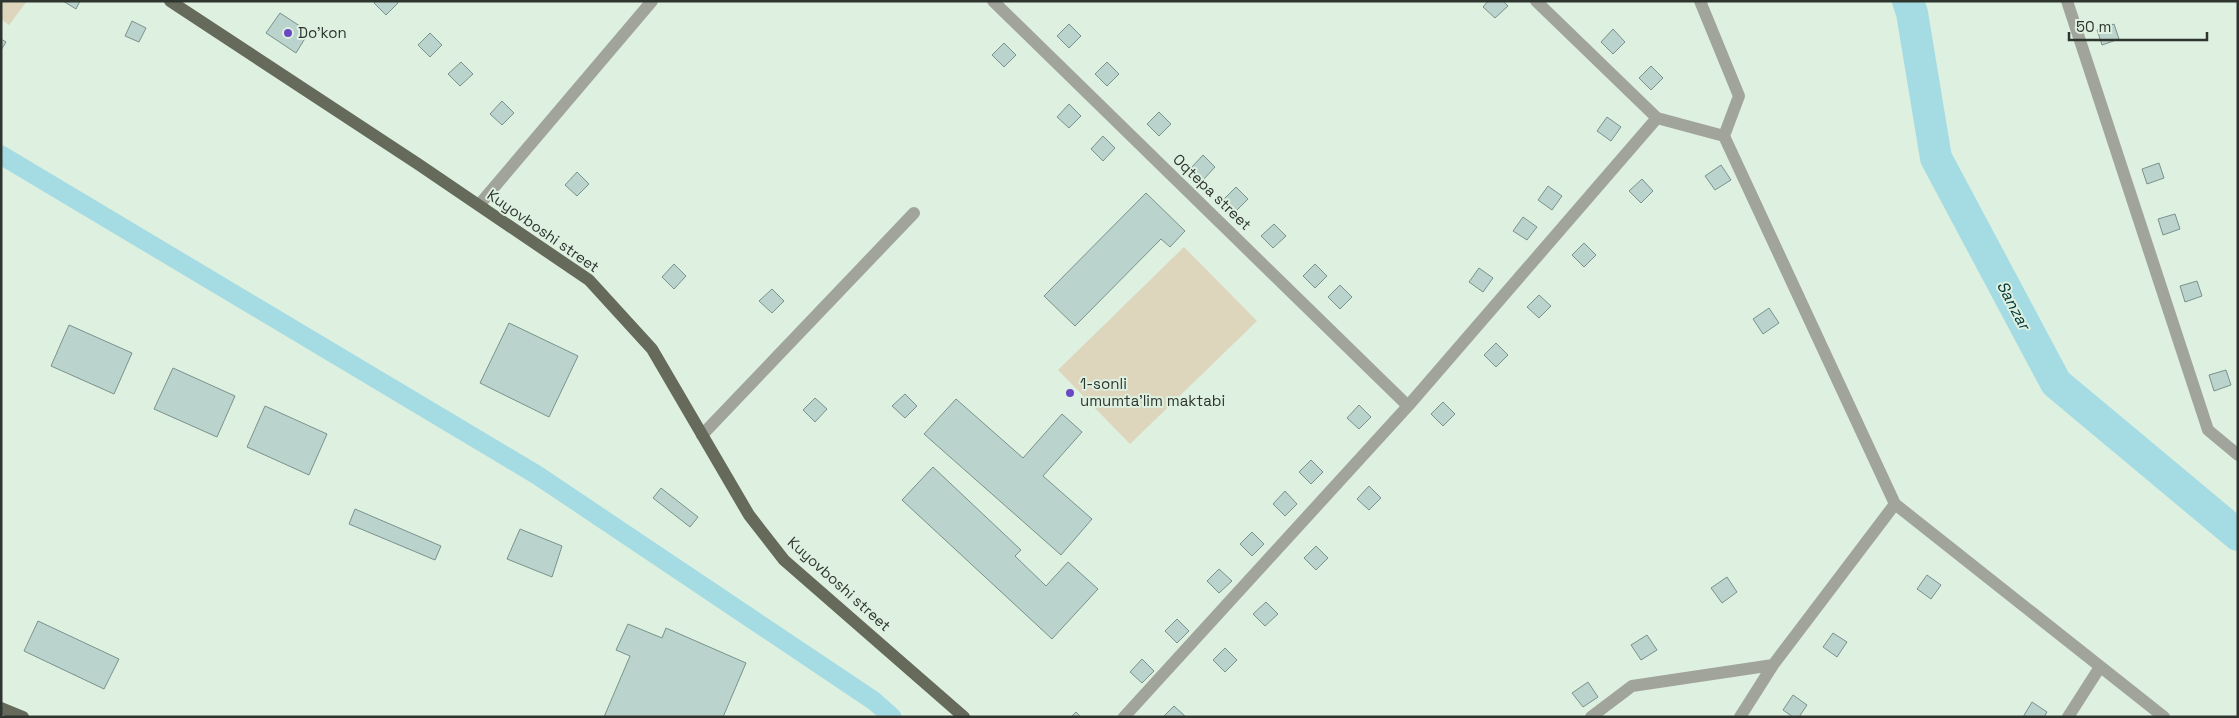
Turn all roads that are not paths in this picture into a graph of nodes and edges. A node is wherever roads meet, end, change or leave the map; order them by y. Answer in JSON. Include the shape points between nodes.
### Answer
{"nodes":[{"id":1,"x":170,"y":1,"type":"edge"},
{"id":2,"x":652,"y":1,"type":"edge"},
{"id":3,"x":993,"y":1,"type":"edge"},
{"id":4,"x":1536,"y":1,"type":"edge"},
{"id":5,"x":1700,"y":1,"type":"edge"},
{"id":6,"x":2067,"y":1,"type":"edge"},
{"id":7,"x":1657,"y":118,"type":"junction"},
{"id":8,"x":1724,"y":136,"type":"junction"},
{"id":9,"x":479,"y":205,"type":"junction"},
{"id":10,"x":914,"y":213,"type":"dead end"},
{"id":11,"x":1408,"y":406,"type":"junction"},
{"id":12,"x":702,"y":435,"type":"junction"},
{"id":13,"x":2238,"y":455,"type":"edge"},
{"id":14,"x":1895,"y":504,"type":"junction"},
{"id":15,"x":1773,"y":665,"type":"junction"},
{"id":16,"x":2100,"y":667,"type":"junction"},
{"id":17,"x":1,"y":708,"type":"edge"},
{"id":18,"x":23,"y":717,"type":"edge"},
{"id":19,"x":964,"y":717,"type":"edge"},
{"id":20,"x":1124,"y":717,"type":"edge"},
{"id":21,"x":1591,"y":717,"type":"edge"},
{"id":22,"x":1740,"y":717,"type":"edge"},
{"id":23,"x":2068,"y":717,"type":"edge"},
{"id":24,"x":2164,"y":717,"type":"edge"}],
"edges":[{"from":1,"to":9,"type":"main road","name":"Kuyovboshi street"},
{"from":2,"to":9,"type":"street"},
{"from":3,"to":11,"type":"street","name":"Oqtepa street"},
{"from":4,"to":7,"type":"street"},
{"from":5,"to":8,"type":"street","via":[[1739,96]]},
{"from":6,"to":13,"type":"street","via":[[2208,430]]},
{"from":7,"to":8,"type":"street"},
{"from":7,"to":11,"type":"street"},
{"from":8,"to":14,"type":"street"},
{"from":9,"to":12,"type":"main road","name":"Kuyovboshi street","via":[[589,280],[652,349]]},
{"from":10,"to":12,"type":"street"},
{"from":11,"to":20,"type":"street"},
{"from":12,"to":19,"type":"main road","name":"Kuyovboshi street","via":[[749,515],[784,560]]},
{"from":14,"to":15,"type":"street"},
{"from":14,"to":16,"type":"street"},
{"from":15,"to":21,"type":"street","via":[[1632,686]]},
{"from":15,"to":22,"type":"street"},
{"from":16,"to":23,"type":"street"},
{"from":16,"to":24,"type":"street"},
{"from":17,"to":18,"type":"main road"}]}
